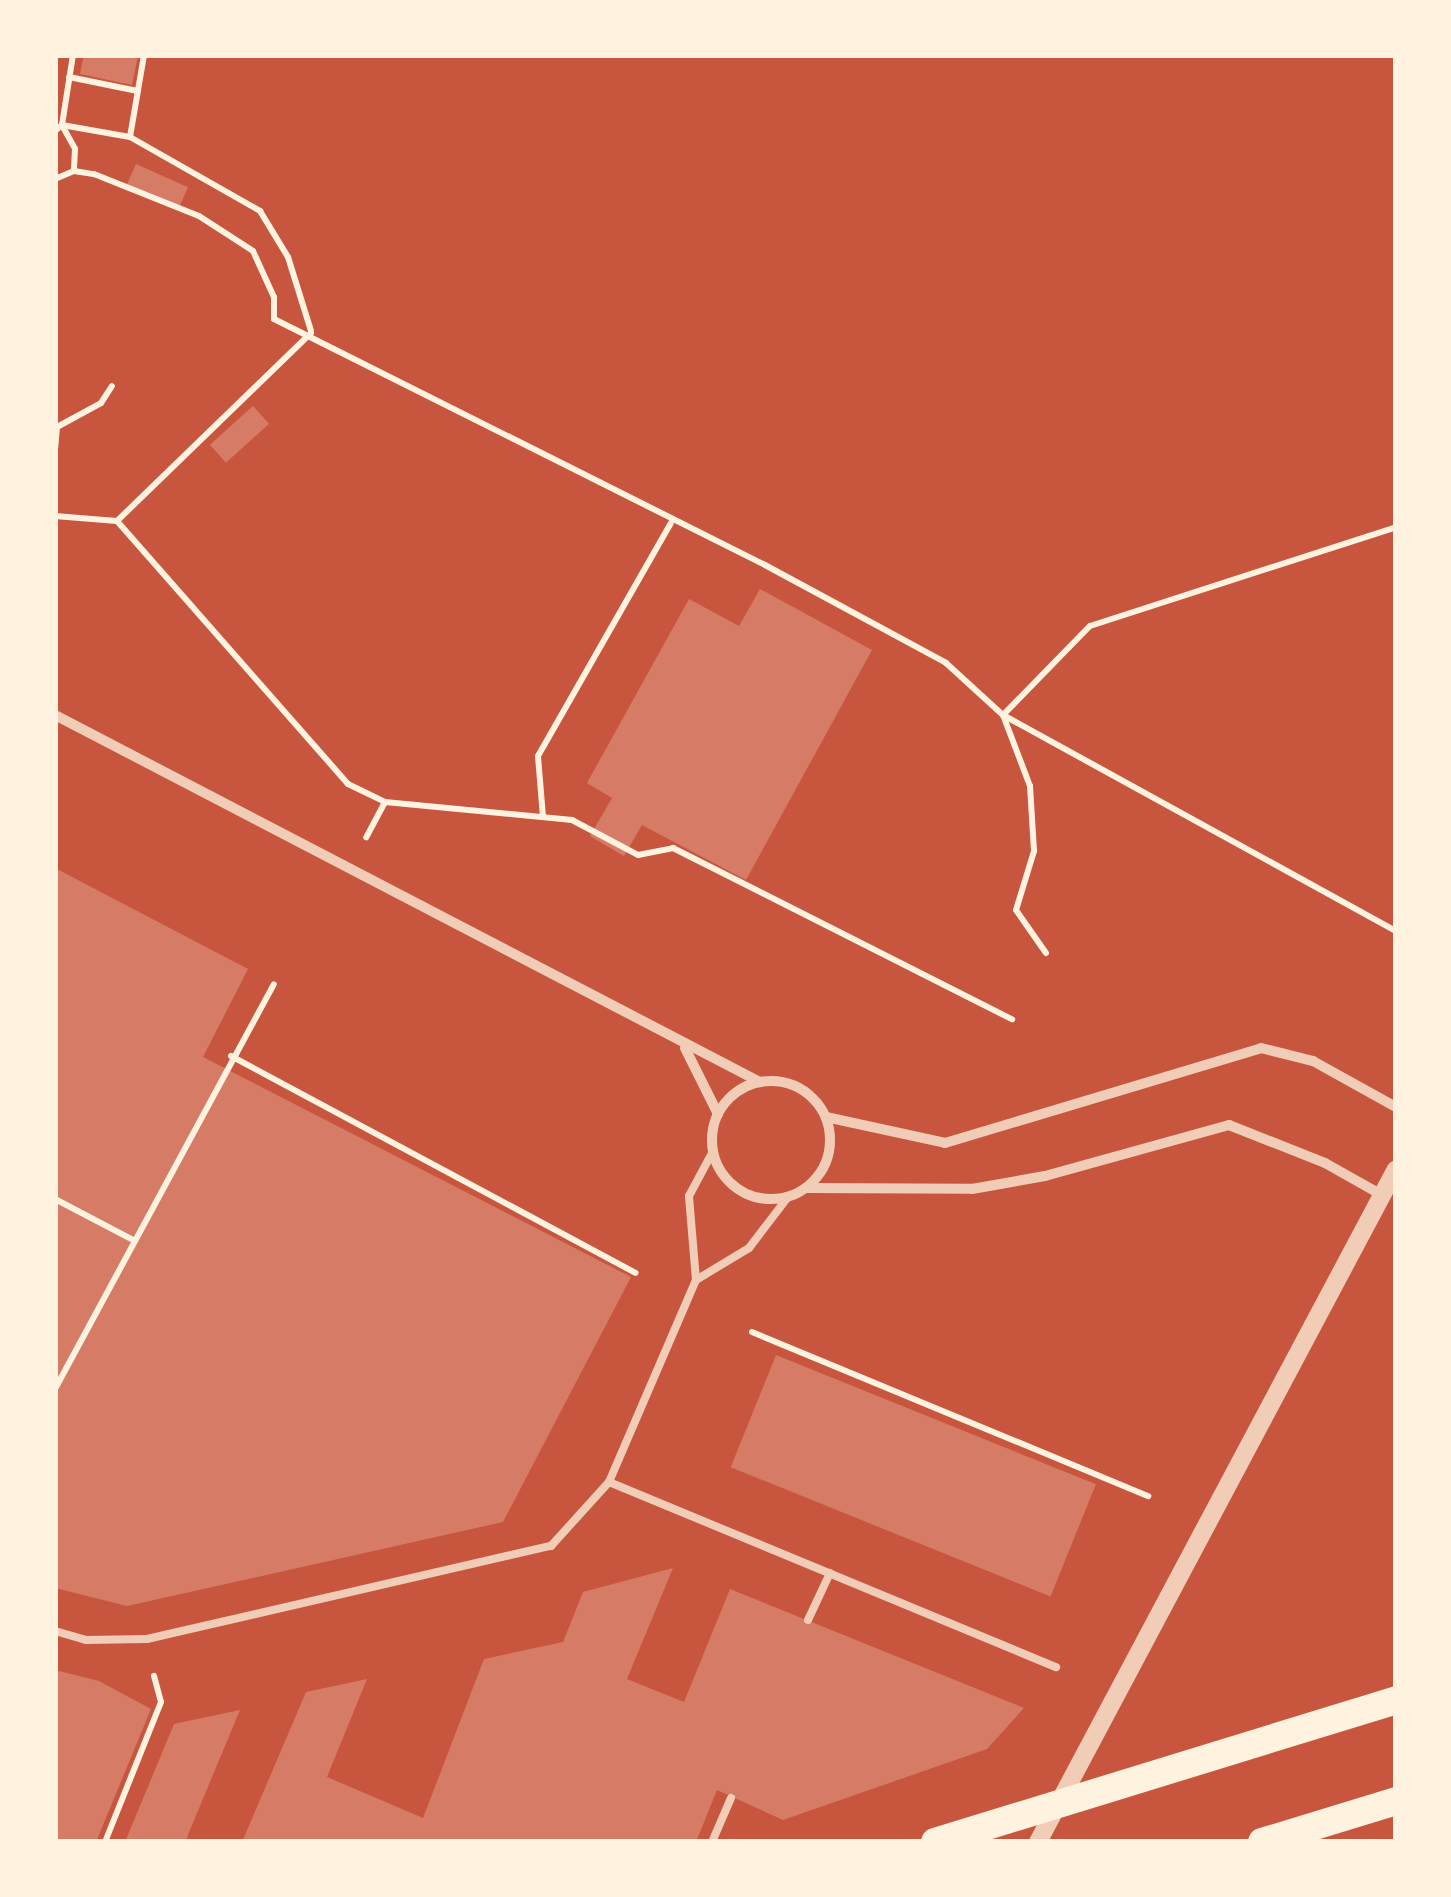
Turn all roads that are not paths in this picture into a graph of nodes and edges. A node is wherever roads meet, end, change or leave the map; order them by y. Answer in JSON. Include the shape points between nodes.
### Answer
{"nodes":[{"id":1,"x":55,"y":715,"type":"edge"},
{"id":2,"x":684,"y":1047,"type":"junction"},
{"id":3,"x":760,"y":1082,"type":"junction"},
{"id":4,"x":1396,"y":1106,"type":"edge"},
{"id":5,"x":718,"y":1114,"type":"junction"},
{"id":6,"x":826,"y":1117,"type":"junction"},
{"id":7,"x":713,"y":1151,"type":"junction"},
{"id":8,"x":1396,"y":1169,"type":"edge"},
{"id":9,"x":806,"y":1188,"type":"junction"},
{"id":10,"x":1382,"y":1195,"type":"junction"},
{"id":11,"x":788,"y":1197,"type":"junction"},
{"id":12,"x":696,"y":1280,"type":"junction"},
{"id":13,"x":609,"y":1482,"type":"junction"},
{"id":14,"x":830,"y":1573,"type":"junction"},
{"id":15,"x":808,"y":1620,"type":"dead end"},
{"id":16,"x":55,"y":1631,"type":"edge"},
{"id":17,"x":1056,"y":1667,"type":"dead end"},
{"id":18,"x":1396,"y":1700,"type":"edge"},
{"id":19,"x":731,"y":1798,"type":"dead end"},
{"id":20,"x":1396,"y":1801,"type":"edge"},
{"id":21,"x":1056,"y":1807,"type":"junction"},
{"id":22,"x":712,"y":1842,"type":"edge"},
{"id":23,"x":935,"y":1842,"type":"edge"},
{"id":24,"x":1038,"y":1842,"type":"edge"},
{"id":25,"x":1262,"y":1842,"type":"edge"}],
"edges":[{"from":1,"to":2,"type":"street"},
{"from":2,"to":3,"type":"street"},
{"from":2,"to":5,"type":"street"},
{"from":3,"to":5,"type":"street","via":[[742,1088]]},
{"from":3,"to":6,"type":"street","via":[[799,1087]]},
{"from":4,"to":6,"type":"street","via":[[1312,1061],[1261,1048],[945,1143]]},
{"from":5,"to":7,"type":"street"},
{"from":6,"to":9,"type":"street","via":[[828,1156]]},
{"from":7,"to":11,"type":"street","via":[[720,1168],[747,1194]]},
{"from":7,"to":12,"type":"lane","via":[[689,1196]]},
{"from":8,"to":10,"type":"street"},
{"from":9,"to":10,"type":"street","via":[[972,1189],[1045,1176],[1229,1125],[1325,1163]]},
{"from":9,"to":11,"type":"street"},
{"from":10,"to":21,"type":"street"},
{"from":11,"to":12,"type":"lane","via":[[749,1248]]},
{"from":12,"to":13,"type":"lane"},
{"from":13,"to":14,"type":"lane"},
{"from":13,"to":16,"type":"lane","via":[[551,1546],[148,1639],[86,1640]]},
{"from":14,"to":15,"type":"lane"},
{"from":14,"to":17,"type":"lane"},
{"from":18,"to":21,"type":"highway"},
{"from":19,"to":22,"type":"lane"},
{"from":20,"to":25,"type":"highway"},
{"from":21,"to":23,"type":"highway"},
{"from":21,"to":24,"type":"street"}]}
